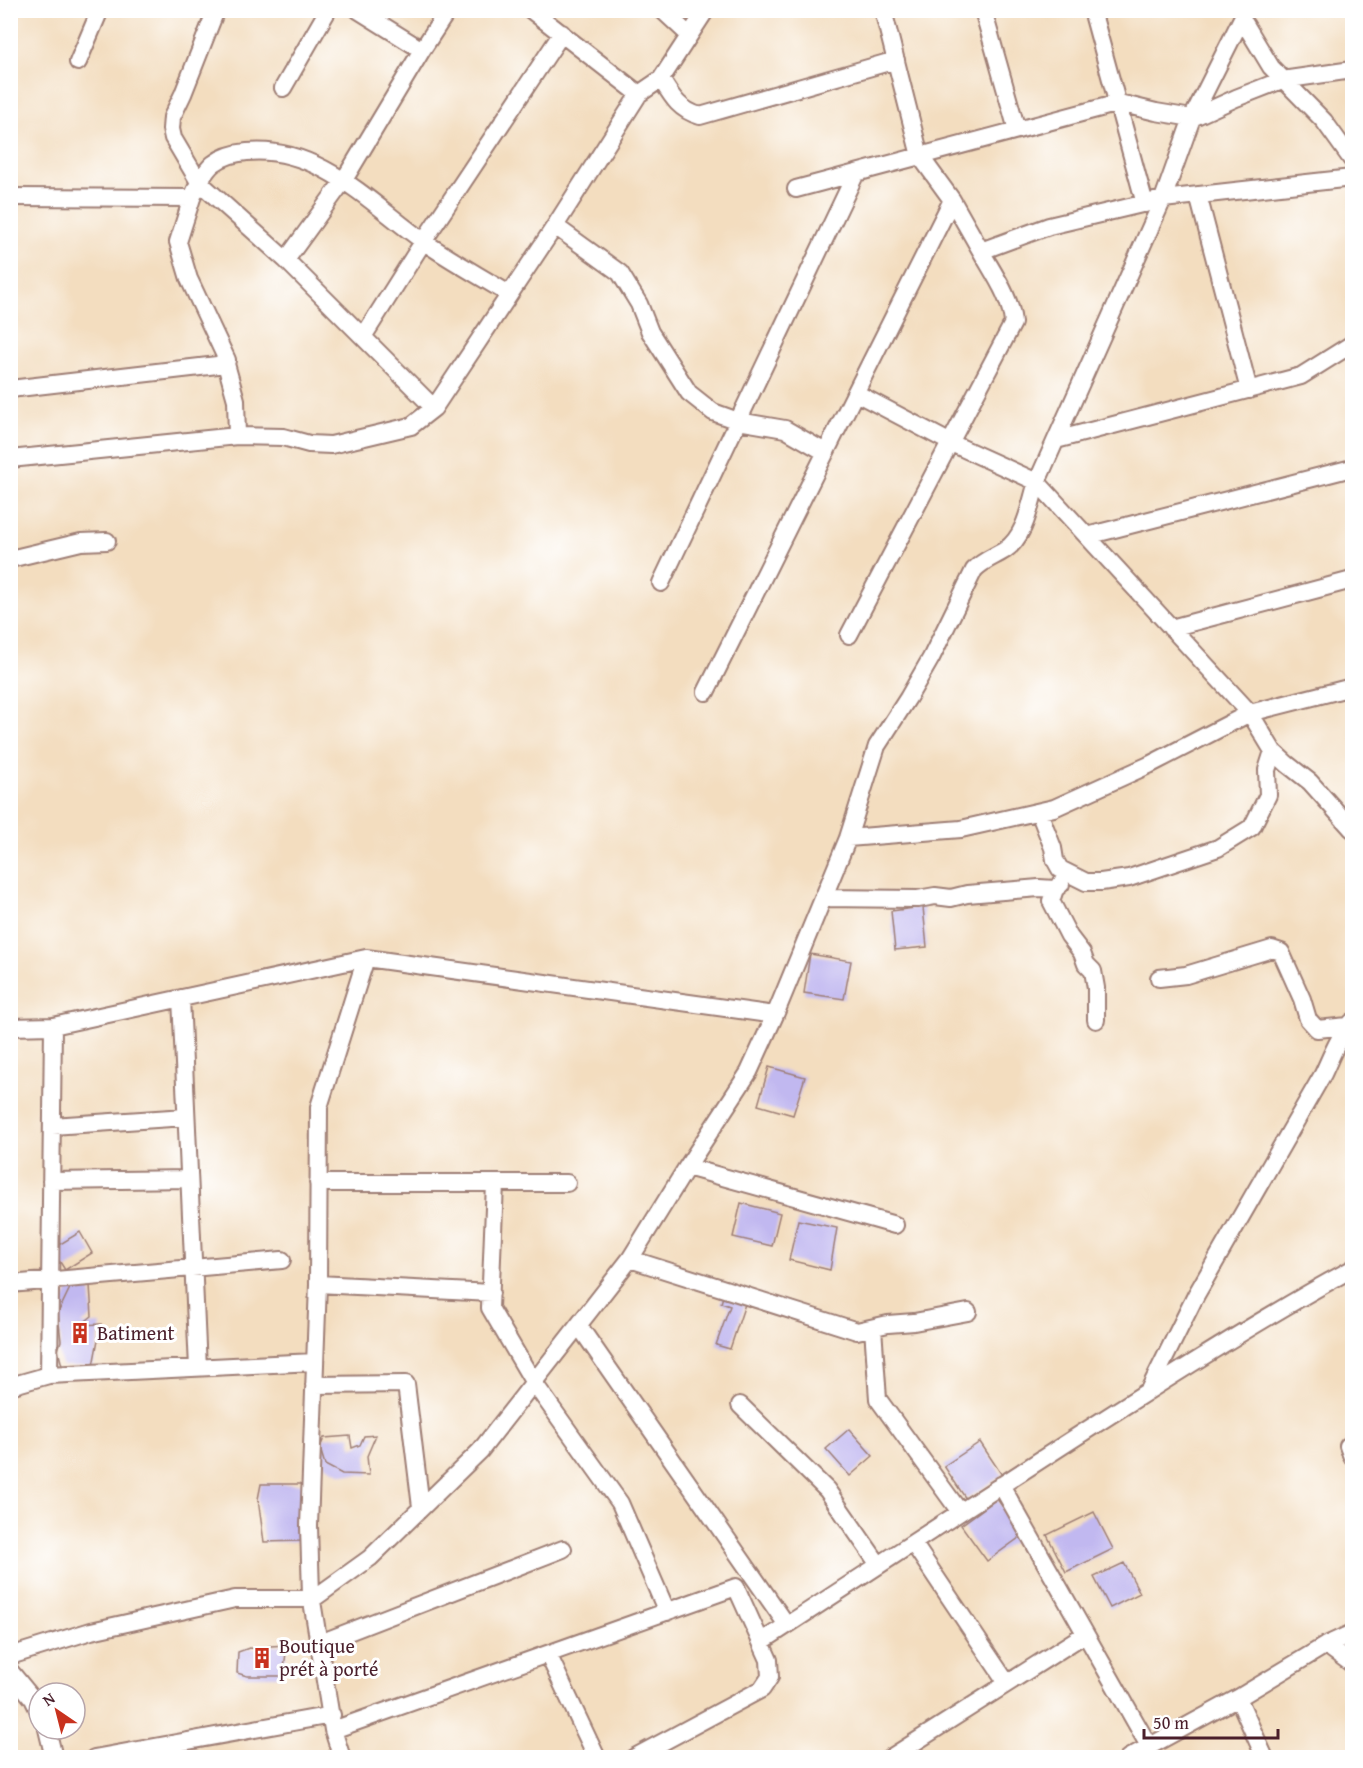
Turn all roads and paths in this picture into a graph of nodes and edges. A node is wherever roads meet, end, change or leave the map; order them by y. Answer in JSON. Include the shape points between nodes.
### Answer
{"nodes":[{"id":1,"x":100,"y":10,"type":"edge"},
{"id":2,"x":216,"y":10,"type":"edge"},
{"id":3,"x":328,"y":10,"type":"edge"},
{"id":4,"x":358,"y":10,"type":"edge"},
{"id":5,"x":447,"y":10,"type":"edge"},
{"id":6,"x":531,"y":10,"type":"edge"},
{"id":7,"x":662,"y":10,"type":"edge"},
{"id":8,"x":706,"y":10,"type":"edge"},
{"id":9,"x":884,"y":10,"type":"edge"},
{"id":10,"x":983,"y":10,"type":"edge"},
{"id":11,"x":1092,"y":10,"type":"edge"},
{"id":12,"x":1244,"y":15,"type":"edge"},
{"id":13,"x":562,"y":33,"type":"junction"},
{"id":14,"x":689,"y":35,"type":"junction"},
{"id":15,"x":422,"y":50,"type":"junction"},
{"id":16,"x":896,"y":60,"type":"junction"},
{"id":17,"x":78,"y":62,"type":"dead end"},
{"id":18,"x":1353,"y":70,"type":"edge"},
{"id":19,"x":661,"y":79,"type":"junction"},
{"id":20,"x":1282,"y":80,"type":"junction"},
{"id":21,"x":283,"y":88,"type":"dead end"},
{"id":22,"x":639,"y":94,"type":"junction"},
{"id":23,"x":1119,"y":103,"type":"junction"},
{"id":24,"x":1192,"y":118,"type":"junction"},
{"id":25,"x":1017,"y":130,"type":"junction"},
{"id":26,"x":920,"y":156,"type":"junction"},
{"id":27,"x":1353,"y":160,"type":"edge"},
{"id":28,"x":856,"y":173,"type":"junction"},
{"id":29,"x":1353,"y":178,"type":"edge"},
{"id":30,"x":344,"y":180,"type":"junction"},
{"id":31,"x":199,"y":182,"type":"junction"},
{"id":32,"x":796,"y":189,"type":"dead end"},
{"id":33,"x":1198,"y":195,"type":"junction"},
{"id":34,"x":10,"y":197,"type":"edge"},
{"id":35,"x":192,"y":198,"type":"junction"},
{"id":36,"x":1163,"y":199,"type":"junction"},
{"id":37,"x":952,"y":200,"type":"junction"},
{"id":38,"x":1145,"y":204,"type":"junction"},
{"id":39,"x":555,"y":226,"type":"junction"},
{"id":40,"x":423,"y":242,"type":"junction"},
{"id":41,"x":981,"y":251,"type":"junction"},
{"id":42,"x":286,"y":260,"type":"junction"},
{"id":43,"x":509,"y":294,"type":"junction"},
{"id":44,"x":363,"y":337,"type":"junction"},
{"id":45,"x":1353,"y":344,"type":"edge"},
{"id":46,"x":226,"y":364,"type":"junction"},
{"id":47,"x":10,"y":389,"type":"edge"},
{"id":48,"x":1249,"y":390,"type":"junction"},
{"id":49,"x":856,"y":393,"type":"junction"},
{"id":50,"x":434,"y":408,"type":"junction"},
{"id":51,"x":738,"y":421,"type":"junction"},
{"id":52,"x":237,"y":436,"type":"junction"},
{"id":53,"x":1056,"y":440,"type":"junction"},
{"id":54,"x":951,"y":443,"type":"junction"},
{"id":55,"x":825,"y":452,"type":"junction"},
{"id":56,"x":10,"y":459,"type":"edge"},
{"id":57,"x":1353,"y":468,"type":"edge"},
{"id":58,"x":1037,"y":482,"type":"junction"},
{"id":59,"x":1087,"y":536,"type":"junction"},
{"id":60,"x":107,"y":541,"type":"dead end"},
{"id":61,"x":10,"y":559,"type":"edge"},
{"id":62,"x":1353,"y":580,"type":"edge"},
{"id":63,"x":661,"y":583,"type":"dead end"},
{"id":64,"x":1171,"y":628,"type":"junction"},
{"id":65,"x":849,"y":635,"type":"dead end"},
{"id":66,"x":1353,"y":687,"type":"edge"},
{"id":67,"x":706,"y":692,"type":"dead end"},
{"id":68,"x":1250,"y":713,"type":"junction"},
{"id":69,"x":1273,"y":751,"type":"junction"},
{"id":70,"x":1039,"y":812,"type":"junction"},
{"id":71,"x":1353,"y":829,"type":"edge"},
{"id":72,"x":848,"y":838,"type":"junction"},
{"id":73,"x":1072,"y":876,"type":"junction"},
{"id":74,"x":1054,"y":889,"type":"junction"},
{"id":75,"x":823,"y":898,"type":"junction"},
{"id":76,"x":366,"y":958,"type":"junction"},
{"id":77,"x":1159,"y":978,"type":"dead end"},
{"id":78,"x":181,"y":998,"type":"junction"},
{"id":79,"x":775,"y":1015,"type":"junction"},
{"id":80,"x":1096,"y":1020,"type":"dead end"},
{"id":81,"x":1350,"y":1024,"type":"edge"},
{"id":82,"x":53,"y":1026,"type":"junction"},
{"id":83,"x":10,"y":1027,"type":"edge"},
{"id":84,"x":186,"y":1117,"type":"junction"},
{"id":85,"x":52,"y":1126,"type":"junction"},
{"id":86,"x":687,"y":1167,"type":"junction"},
{"id":87,"x":189,"y":1179,"type":"junction"},
{"id":88,"x":51,"y":1181,"type":"junction"},
{"id":89,"x":318,"y":1183,"type":"junction"},
{"id":90,"x":495,"y":1184,"type":"junction"},
{"id":91,"x":567,"y":1184,"type":"dead end"},
{"id":92,"x":896,"y":1226,"type":"dead end"},
{"id":93,"x":630,"y":1259,"type":"junction"},
{"id":94,"x":282,"y":1260,"type":"dead end"},
{"id":95,"x":193,"y":1268,"type":"junction"},
{"id":96,"x":1353,"y":1269,"type":"edge"},
{"id":97,"x":50,"y":1281,"type":"junction"},
{"id":98,"x":10,"y":1284,"type":"edge"},
{"id":99,"x":318,"y":1284,"type":"junction"},
{"id":100,"x":491,"y":1293,"type":"junction"},
{"id":101,"x":968,"y":1312,"type":"dead end"},
{"id":102,"x":579,"y":1326,"type":"junction"},
{"id":103,"x":873,"y":1328,"type":"junction"},
{"id":104,"x":315,"y":1362,"type":"junction"},
{"id":105,"x":198,"y":1368,"type":"junction"},
{"id":106,"x":49,"y":1375,"type":"junction"},
{"id":107,"x":534,"y":1383,"type":"junction"},
{"id":108,"x":314,"y":1385,"type":"junction"},
{"id":109,"x":10,"y":1386,"type":"edge"},
{"id":110,"x":1148,"y":1391,"type":"junction"},
{"id":111,"x":740,"y":1405,"type":"dead end"},
{"id":112,"x":1000,"y":1485,"type":"junction"},
{"id":113,"x":421,"y":1507,"type":"junction"},
{"id":114,"x":960,"y":1512,"type":"junction"},
{"id":115,"x":913,"y":1543,"type":"junction"},
{"id":116,"x":563,"y":1549,"type":"dead end"},
{"id":117,"x":879,"y":1565,"type":"junction"},
{"id":118,"x":313,"y":1599,"type":"junction"},
{"id":119,"x":667,"y":1612,"type":"junction"},
{"id":120,"x":787,"y":1625,"type":"junction"},
{"id":121,"x":1353,"y":1633,"type":"edge"},
{"id":122,"x":1085,"y":1634,"type":"junction"},
{"id":123,"x":761,"y":1642,"type":"junction"},
{"id":124,"x":320,"y":1643,"type":"junction"},
{"id":125,"x":1326,"y":1645,"type":"junction"},
{"id":126,"x":548,"y":1654,"type":"junction"},
{"id":127,"x":10,"y":1656,"type":"edge"},
{"id":128,"x":1353,"y":1664,"type":"edge"},
{"id":129,"x":10,"y":1671,"type":"edge"},
{"id":130,"x":1007,"y":1683,"type":"junction"},
{"id":131,"x":27,"y":1691,"type":"edge"},
{"id":132,"x":1238,"y":1698,"type":"junction"},
{"id":133,"x":333,"y":1723,"type":"junction"},
{"id":134,"x":50,"y":1741,"type":"edge"},
{"id":135,"x":1149,"y":1746,"type":"junction"},
{"id":136,"x":54,"y":1758,"type":"edge"},
{"id":137,"x":94,"y":1758,"type":"edge"},
{"id":138,"x":342,"y":1758,"type":"edge"},
{"id":139,"x":597,"y":1758,"type":"edge"},
{"id":140,"x":633,"y":1758,"type":"edge"},
{"id":141,"x":890,"y":1758,"type":"edge"},
{"id":142,"x":1128,"y":1758,"type":"edge"},
{"id":143,"x":1265,"y":1758,"type":"edge"}],
"edges":[{"from":1,"to":17,"type":"street"},
{"from":2,"to":31,"type":"street","via":[[172,117],[173,138]]},
{"from":3,"to":21,"type":"street"},
{"from":4,"to":15,"type":"street"},
{"from":5,"to":15,"type":"street"},
{"from":6,"to":13,"type":"street"},
{"from":7,"to":14,"type":"street"},
{"from":8,"to":14,"type":"street"},
{"from":9,"to":16,"type":"street"},
{"from":10,"to":25,"type":"street"},
{"from":11,"to":23,"type":"street"},
{"from":12,"to":20,"type":"street"},
{"from":12,"to":24,"type":"street"},
{"from":13,"to":22,"type":"street"},
{"from":13,"to":40,"type":"street"},
{"from":14,"to":19,"type":"street"},
{"from":15,"to":30,"type":"street"},
{"from":16,"to":19,"type":"street","via":[[700,116],[688,113],[673,99]]},
{"from":16,"to":26,"type":"street"},
{"from":18,"to":20,"type":"street"},
{"from":19,"to":22,"type":"street"},
{"from":20,"to":24,"type":"street"},
{"from":20,"to":27,"type":"street","via":[[1324,121]]},
{"from":22,"to":39,"type":"street"},
{"from":23,"to":24,"type":"street"},
{"from":23,"to":25,"type":"street"},
{"from":23,"to":38,"type":"street"},
{"from":24,"to":36,"type":"street"},
{"from":25,"to":26,"type":"street"},
{"from":26,"to":28,"type":"street"},
{"from":26,"to":37,"type":"street"},
{"from":28,"to":32,"type":"street"},
{"from":28,"to":51,"type":"street"},
{"from":29,"to":33,"type":"street"},
{"from":30,"to":31,"type":"street","via":[[284,153],[257,151],[231,154],[213,164]]},
{"from":30,"to":40,"type":"street"},
{"from":30,"to":42,"type":"street"},
{"from":31,"to":35,"type":"street"},
{"from":31,"to":42,"type":"street"},
{"from":33,"to":36,"type":"street"},
{"from":33,"to":48,"type":"street"},
{"from":34,"to":35,"type":"street"},
{"from":35,"to":46,"type":"street","via":[[178,242],[189,279]]},
{"from":36,"to":38,"type":"street"},
{"from":36,"to":53,"type":"street"},
{"from":37,"to":41,"type":"street"},
{"from":37,"to":49,"type":"street"},
{"from":38,"to":41,"type":"street","via":[[1049,226]]},
{"from":39,"to":43,"type":"street"},
{"from":39,"to":51,"type":"street","via":[[620,273],[650,332],[689,393],[713,412]]},
{"from":40,"to":43,"type":"street"},
{"from":40,"to":44,"type":"street"},
{"from":41,"to":54,"type":"street","via":[[1008,302],[1013,323]]},
{"from":42,"to":44,"type":"street"},
{"from":43,"to":50,"type":"street"},
{"from":44,"to":50,"type":"street"},
{"from":45,"to":48,"type":"street","via":[[1300,376]]},
{"from":46,"to":47,"type":"street"},
{"from":46,"to":52,"type":"street","via":[[236,400]]},
{"from":48,"to":53,"type":"street"},
{"from":49,"to":54,"type":"street"},
{"from":49,"to":55,"type":"street"},
{"from":50,"to":52,"type":"street","via":[[411,426],[331,445],[283,437]]},
{"from":51,"to":55,"type":"street","via":[[785,429]]},
{"from":51,"to":63,"type":"street"},
{"from":52,"to":56,"type":"street"},
{"from":53,"to":58,"type":"street"},
{"from":54,"to":58,"type":"street"},
{"from":54,"to":65,"type":"street"},
{"from":55,"to":67,"type":"street"},
{"from":57,"to":59,"type":"street"},
{"from":58,"to":59,"type":"street"},
{"from":58,"to":72,"type":"street","via":[[1016,540],[974,570],[931,658],[877,746]]},
{"from":59,"to":64,"type":"street"},
{"from":60,"to":61,"type":"street","via":[[81,542]]},
{"from":62,"to":64,"type":"street"},
{"from":64,"to":68,"type":"street"},
{"from":66,"to":68,"type":"street"},
{"from":68,"to":69,"type":"street"},
{"from":68,"to":70,"type":"street","via":[[1149,765]]},
{"from":69,"to":71,"type":"street","via":[[1310,782]]},
{"from":69,"to":73,"type":"street","via":[[1267,770],[1268,795],[1252,827],[1235,839],[1129,878],[1086,882]]},
{"from":70,"to":72,"type":"street","via":[[961,829]]},
{"from":70,"to":73,"type":"street","via":[[1055,860],[1060,869]]},
{"from":72,"to":75,"type":"street"},
{"from":73,"to":74,"type":"street"},
{"from":74,"to":75,"type":"street","via":[[918,900]]},
{"from":74,"to":80,"type":"street","via":[[1054,908],[1093,971]]},
{"from":75,"to":79,"type":"street"},
{"from":76,"to":78,"type":"street"},
{"from":76,"to":79,"type":"street"},
{"from":76,"to":89,"type":"street","via":[[319,1107]]},
{"from":77,"to":81,"type":"street","via":[[1186,975],[1272,949],[1281,952],[1308,1019],[1317,1029]]},
{"from":78,"to":82,"type":"street"},
{"from":78,"to":84,"type":"street"},
{"from":79,"to":86,"type":"street","via":[[749,1072]]},
{"from":81,"to":110,"type":"street","via":[[1196,1295]]},
{"from":82,"to":83,"type":"street"},
{"from":82,"to":85,"type":"street"},
{"from":84,"to":85,"type":"street"},
{"from":84,"to":87,"type":"street"},
{"from":85,"to":88,"type":"street"},
{"from":86,"to":92,"type":"street"},
{"from":86,"to":93,"type":"street"},
{"from":87,"to":88,"type":"street"},
{"from":87,"to":95,"type":"street"},
{"from":88,"to":97,"type":"street"},
{"from":89,"to":90,"type":"street"},
{"from":89,"to":99,"type":"street"},
{"from":90,"to":91,"type":"street"},
{"from":90,"to":100,"type":"street"},
{"from":93,"to":102,"type":"street"},
{"from":93,"to":103,"type":"street","via":[[857,1331]]},
{"from":94,"to":95,"type":"street"},
{"from":95,"to":97,"type":"street"},
{"from":95,"to":105,"type":"street"},
{"from":96,"to":110,"type":"street","via":[[1305,1294]]},
{"from":97,"to":98,"type":"street"},
{"from":97,"to":106,"type":"street"},
{"from":99,"to":100,"type":"street"},
{"from":99,"to":104,"type":"street"},
{"from":100,"to":107,"type":"street","via":[[490,1308]]},
{"from":101,"to":103,"type":"street"},
{"from":102,"to":107,"type":"street"},
{"from":102,"to":120,"type":"street"},
{"from":103,"to":114,"type":"street","via":[[878,1399]]},
{"from":104,"to":105,"type":"street"},
{"from":104,"to":108,"type":"street"},
{"from":105,"to":106,"type":"street"},
{"from":106,"to":109,"type":"street"},
{"from":107,"to":113,"type":"street","via":[[480,1451]]},
{"from":107,"to":119,"type":"street","via":[[620,1503]]},
{"from":108,"to":113,"type":"street","via":[[406,1384]]},
{"from":108,"to":118,"type":"street","via":[[309,1526]]},
{"from":110,"to":112,"type":"street"},
{"from":111,"to":117,"type":"street","via":[[827,1490]]},
{"from":112,"to":114,"type":"street"},
{"from":112,"to":122,"type":"street"},
{"from":113,"to":118,"type":"street","via":[[370,1558]]},
{"from":114,"to":115,"type":"street"},
{"from":115,"to":117,"type":"street"},
{"from":115,"to":130,"type":"street"},
{"from":116,"to":124,"type":"street"},
{"from":117,"to":120,"type":"street"},
{"from":118,"to":124,"type":"street"},
{"from":118,"to":127,"type":"street","via":[[235,1599],[91,1630]]},
{"from":119,"to":123,"type":"street","via":[[736,1587]]},
{"from":119,"to":126,"type":"street"},
{"from":120,"to":123,"type":"street"},
{"from":121,"to":125,"type":"street"},
{"from":122,"to":130,"type":"street"},
{"from":122,"to":135,"type":"street"},
{"from":123,"to":140,"type":"street","via":[[769,1660],[770,1677],[762,1689]]},
{"from":124,"to":133,"type":"street"},
{"from":125,"to":128,"type":"street"},
{"from":125,"to":132,"type":"street"},
{"from":126,"to":133,"type":"street"},
{"from":126,"to":139,"type":"street"},
{"from":129,"to":131,"type":"street"},
{"from":130,"to":141,"type":"street"},
{"from":132,"to":135,"type":"street"},
{"from":132,"to":143,"type":"street"},
{"from":133,"to":137,"type":"street"},
{"from":133,"to":138,"type":"street"},
{"from":134,"to":136,"type":"street"},
{"from":135,"to":142,"type":"street"}]}
